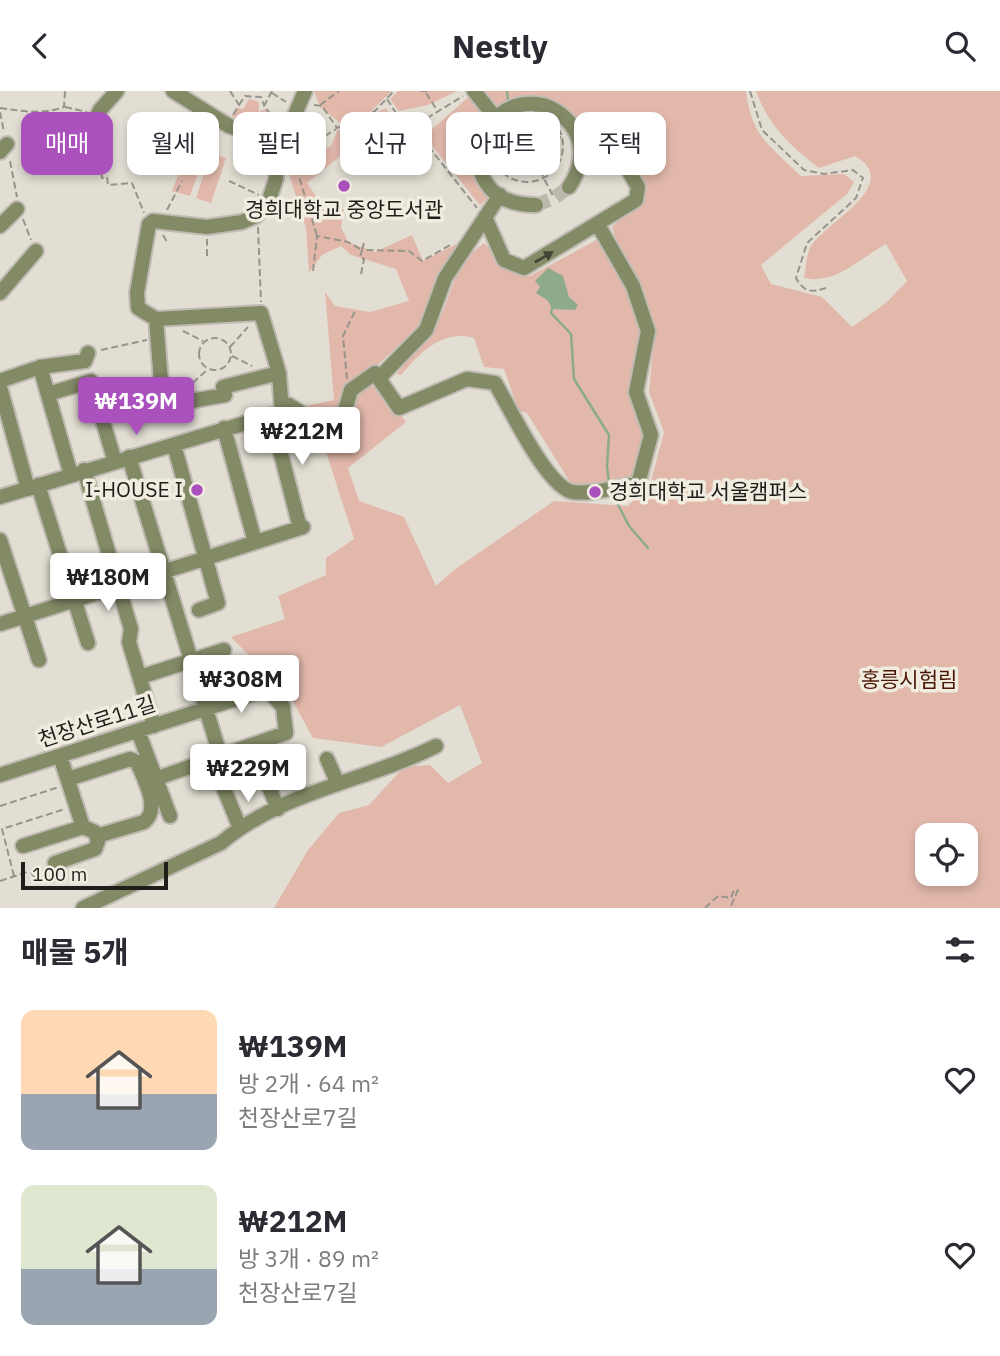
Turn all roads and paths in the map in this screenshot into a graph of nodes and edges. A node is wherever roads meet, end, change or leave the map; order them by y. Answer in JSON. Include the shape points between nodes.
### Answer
{"nodes":[{"id":1,"x":65,"y":91,"type":"edge"},
{"id":2,"x":117,"y":91,"type":"edge"},
{"id":3,"x":230,"y":91,"type":"edge"},
{"id":4,"x":305,"y":91,"type":"edge"},
{"id":5,"x":339,"y":91,"type":"edge"},
{"id":6,"x":385,"y":91,"type":"edge"},
{"id":7,"x":394,"y":91,"type":"edge"},
{"id":8,"x":420,"y":91,"type":"edge"},
{"id":9,"x":750,"y":91,"type":"edge"},
{"id":10,"x":171,"y":92,"type":"edge"},
{"id":11,"x":272,"y":92,"type":"edge"},
{"id":12,"x":427,"y":92,"type":"edge"},
{"id":13,"x":468,"y":94,"type":"edge"},
{"id":14,"x":389,"y":95,"type":"junction"},
{"id":15,"x":387,"y":99,"type":"junction"},
{"id":16,"x":239,"y":105,"type":"junction"},
{"id":17,"x":314,"y":105,"type":"junction"},
{"id":18,"x":264,"y":106,"type":"junction"},
{"id":19,"x":292,"y":106,"type":"dead end"},
{"id":20,"x":64,"y":107,"type":"junction"},
{"id":21,"x":204,"y":109,"type":"junction"},
{"id":22,"x":307,"y":109,"type":"dead end"},
{"id":23,"x":0,"y":110,"type":"edge"},
{"id":24,"x":437,"y":111,"type":"junction"},
{"id":25,"x":75,"y":112,"type":"edge"},
{"id":26,"x":102,"y":112,"type":"edge"},
{"id":27,"x":202,"y":112,"type":"edge"},
{"id":28,"x":269,"y":112,"type":"edge"},
{"id":29,"x":296,"y":112,"type":"edge"},
{"id":30,"x":395,"y":112,"type":"edge"},
{"id":31,"x":491,"y":112,"type":"edge"},
{"id":32,"x":495,"y":112,"type":"edge"},
{"id":33,"x":559,"y":112,"type":"edge"},
{"id":34,"x":560,"y":113,"type":"edge"},
{"id":35,"x":432,"y":115,"type":"edge"},
{"id":36,"x":229,"y":126,"type":"junction"},
{"id":37,"x":233,"y":127,"type":"edge"},
{"id":38,"x":337,"y":128,"type":"junction"},
{"id":39,"x":574,"y":129,"type":"edge"},
{"id":40,"x":560,"y":133,"type":"edge"},
{"id":41,"x":326,"y":135,"type":"edge"},
{"id":42,"x":562,"y":137,"type":"joint"},
{"id":43,"x":3,"y":148,"type":"edge"},
{"id":44,"x":432,"y":151,"type":"edge"},
{"id":45,"x":101,"y":175,"type":"edge"},
{"id":46,"x":276,"y":175,"type":"edge"},
{"id":47,"x":300,"y":175,"type":"edge"},
{"id":48,"x":482,"y":175,"type":"edge"},
{"id":49,"x":508,"y":175,"type":"edge"},
{"id":50,"x":575,"y":175,"type":"edge"},
{"id":51,"x":631,"y":175,"type":"edge"},
{"id":52,"x":545,"y":177,"type":"junction"},
{"id":53,"x":182,"y":181,"type":"dead end"},
{"id":54,"x":229,"y":181,"type":"dead end"},
{"id":55,"x":569,"y":187,"type":"tunnel mouth"},
{"id":56,"x":500,"y":195,"type":"junction"},
{"id":57,"x":554,"y":198,"type":"dead end"},
{"id":58,"x":269,"y":200,"type":"junction"},
{"id":59,"x":536,"y":205,"type":"tunnel mouth"},
{"id":60,"x":18,"y":207,"type":"junction"},
{"id":61,"x":485,"y":217,"type":"junction"},
{"id":62,"x":598,"y":225,"type":"junction"},
{"id":63,"x":0,"y":226,"type":"edge"},
{"id":64,"x":157,"y":226,"type":"junction"},
{"id":65,"x":207,"y":227,"type":"junction"},
{"id":66,"x":259,"y":232,"type":"dead end"},
{"id":67,"x":317,"y":236,"type":"junction"},
{"id":68,"x":167,"y":242,"type":"dead end"},
{"id":69,"x":364,"y":243,"type":"dead end"},
{"id":70,"x":454,"y":243,"type":"dead end"},
{"id":71,"x":362,"y":250,"type":"junction"},
{"id":72,"x":36,"y":251,"type":"joint"},
{"id":73,"x":207,"y":256,"type":"dead end"},
{"id":74,"x":313,"y":271,"type":"dead end"},
{"id":75,"x":361,"y":274,"type":"dead end"},
{"id":76,"x":826,"y":288,"type":"dead end"},
{"id":77,"x":261,"y":289,"type":"dead end"},
{"id":78,"x":0,"y":293,"type":"edge"},
{"id":79,"x":356,"y":309,"type":"dead end"},
{"id":80,"x":261,"y":313,"type":"junction"},
{"id":81,"x":156,"y":319,"type":"junction"},
{"id":82,"x":158,"y":336,"type":"junction"},
{"id":83,"x":230,"y":347,"type":"junction"},
{"id":84,"x":107,"y":349,"type":"dead end"},
{"id":85,"x":231,"y":355,"type":"junction"},
{"id":86,"x":40,"y":367,"type":"junction"},
{"id":87,"x":208,"y":369,"type":"junction"},
{"id":88,"x":375,"y":373,"type":"junction"},
{"id":89,"x":275,"y":374,"type":"junction"},
{"id":90,"x":0,"y":381,"type":"edge"},
{"id":91,"x":91,"y":381,"type":"junction"},
{"id":92,"x":0,"y":387,"type":"edge"},
{"id":93,"x":351,"y":390,"type":"junction"},
{"id":94,"x":48,"y":394,"type":"junction"},
{"id":95,"x":169,"y":405,"type":"junction"},
{"id":96,"x":277,"y":414,"type":"junction"},
{"id":97,"x":224,"y":429,"type":"junction"},
{"id":98,"x":174,"y":445,"type":"junction"},
{"id":99,"x":122,"y":459,"type":"junction"},
{"id":100,"x":77,"y":473,"type":"junction"},
{"id":101,"x":33,"y":487,"type":"junction"},
{"id":102,"x":0,"y":497,"type":"edge"},
{"id":103,"x":0,"y":540,"type":"edge"},
{"id":104,"x":255,"y":542,"type":"junction"},
{"id":105,"x":207,"y":557,"type":"junction"},
{"id":106,"x":163,"y":573,"type":"junction"},
{"id":107,"x":118,"y":586,"type":"junction"},
{"id":108,"x":74,"y":601,"type":"junction"},
{"id":109,"x":199,"y":610,"type":"dead end"},
{"id":110,"x":24,"y":617,"type":"junction"},
{"id":111,"x":0,"y":624,"type":"edge"},
{"id":112,"x":88,"y":643,"type":"dead end"},
{"id":113,"x":225,"y":650,"type":"dead end"},
{"id":114,"x":39,"y":660,"type":"dead end"},
{"id":115,"x":191,"y":660,"type":"junction"},
{"id":116,"x":140,"y":677,"type":"junction"},
{"id":117,"x":205,"y":708,"type":"junction"},
{"id":118,"x":154,"y":726,"type":"junction"},
{"id":119,"x":138,"y":731,"type":"junction"},
{"id":120,"x":436,"y":746,"type":"dead end"},
{"id":121,"x":220,"y":754,"type":"junction"},
{"id":122,"x":60,"y":756,"type":"junction"},
{"id":123,"x":327,"y":759,"type":"dead end"},
{"id":124,"x":263,"y":773,"type":"dead end"},
{"id":125,"x":0,"y":775,"type":"edge"},
{"id":126,"x":155,"y":779,"type":"junction"},
{"id":127,"x":64,"y":783,"type":"junction"},
{"id":128,"x":338,"y":784,"type":"junction"},
{"id":129,"x":0,"y":806,"type":"edge"},
{"id":130,"x":278,"y":809,"type":"junction"},
{"id":131,"x":170,"y":816,"type":"dead end"},
{"id":132,"x":83,"y":827,"type":"junction"},
{"id":133,"x":240,"y":828,"type":"junction"},
{"id":134,"x":97,"y":836,"type":"junction"},
{"id":135,"x":23,"y":846,"type":"dead end"},
{"id":136,"x":55,"y":863,"type":"dead end"},
{"id":137,"x":39,"y":868,"type":"dead end"},
{"id":138,"x":31,"y":871,"type":"junction"},
{"id":139,"x":0,"y":881,"type":"edge"},
{"id":140,"x":38,"y":883,"type":"dead end"},
{"id":141,"x":83,"y":908,"type":"edge"},
{"id":142,"x":705,"y":908,"type":"edge"},
{"id":143,"x":730,"y":908,"type":"edge"}],
"edges":[{"from":1,"to":20,"type":"path"},
{"from":2,"to":26,"type":"street"},
{"from":3,"to":16,"type":"path"},
{"from":4,"to":29,"type":"street"},
{"from":5,"to":17,"type":"path"},
{"from":6,"to":14,"type":"path"},
{"from":7,"to":14,"type":"path"},
{"from":8,"to":12,"type":"path"},
{"from":9,"to":76,"type":"path","via":[[762,130],[804,170],[824,174],[853,170],[863,178],[856,198],[807,243],[796,278],[801,288],[812,292]]},
{"from":10,"to":21,"type":"street"},
{"from":11,"to":18,"type":"path"},
{"from":11,"to":19,"type":"path"},
{"from":12,"to":24,"type":"path"},
{"from":13,"to":24,"type":"path"},
{"from":13,"to":31,"type":"street"},
{"from":14,"to":15,"type":"path"},
{"from":15,"to":30,"type":"path"},
{"from":15,"to":38,"type":"path","via":[[375,111]]},
{"from":16,"to":18,"type":"path","via":[[245,96],[261,97]]},
{"from":16,"to":36,"type":"path"},
{"from":17,"to":22,"type":"path"},
{"from":17,"to":38,"type":"path","via":[[323,106]]},
{"from":18,"to":28,"type":"path"},
{"from":20,"to":23,"type":"path","via":[[44,113]]},
{"from":20,"to":25,"type":"path"},
{"from":21,"to":27,"type":"path"},
{"from":21,"to":36,"type":"street"},
{"from":23,"to":43,"type":"path"},
{"from":24,"to":35,"type":"path"},
{"from":32,"to":33,"type":"street","via":[[524,103]]},
{"from":34,"to":39,"type":"street"},
{"from":36,"to":37,"type":"street"},
{"from":38,"to":41,"type":"path"},
{"from":40,"to":42,"type":"path"},
{"from":42,"to":52,"type":"path","via":[[563,155]]},
{"from":43,"to":60,"type":"path"},
{"from":44,"to":61,"type":"path"},
{"from":45,"to":64,"type":"path","via":[[102,179],[107,177],[108,185],[132,183]]},
{"from":46,"to":58,"type":"street"},
{"from":47,"to":67,"type":"path"},
{"from":48,"to":56,"type":"street"},
{"from":49,"to":52,"type":"path","via":[[530,182]]},
{"from":50,"to":55,"type":"street"},
{"from":51,"to":62,"type":"street","via":[[638,187],[636,200]]},
{"from":52,"to":57,"type":"path"},
{"from":53,"to":64,"type":"path"},
{"from":54,"to":58,"type":"path"},
{"from":56,"to":59,"type":"street","via":[[522,205]]},
{"from":56,"to":61,"type":"street"},
{"from":58,"to":65,"type":"street","via":[[256,216]]},
{"from":60,"to":63,"type":"street"},
{"from":60,"to":72,"type":"path"},
{"from":61,"to":62,"type":"street","one_way":true,"via":[[504,260],[524,268]]},
{"from":61,"to":88,"type":"street","via":[[445,278],[426,330],[381,376]]},
{"from":62,"to":88,"type":"street","via":[[633,285],[648,331],[636,393],[650,435],[638,484],[572,492],[546,471],[495,383],[467,379],[399,408]]},
{"from":64,"to":65,"type":"street"},
{"from":64,"to":68,"type":"path"},
{"from":64,"to":81,"type":"street","via":[[137,293],[138,308]]},
{"from":65,"to":73,"type":"path"},
{"from":66,"to":77,"type":"path"},
{"from":67,"to":71,"type":"path"},
{"from":67,"to":74,"type":"path"},
{"from":69,"to":71,"type":"path"},
{"from":70,"to":71,"type":"path","via":[[422,261],[409,251]]},
{"from":71,"to":75,"type":"path"},
{"from":72,"to":78,"type":"street"},
{"from":79,"to":93,"type":"path","via":[[343,336],[344,368]]},
{"from":80,"to":81,"type":"street"},
{"from":80,"to":83,"type":"path"},
{"from":80,"to":89,"type":"street"},
{"from":81,"to":82,"type":"street"},
{"from":82,"to":84,"type":"path"},
{"from":82,"to":95,"type":"street","via":[[163,406]]},
{"from":83,"to":85,"type":"path"},
{"from":83,"to":87,"type":"path","via":[[218,338],[203,342],[199,357]]},
{"from":85,"to":87,"type":"path","via":[[223,368]]},
{"from":85,"to":89,"type":"path"},
{"from":86,"to":90,"type":"street"},
{"from":86,"to":91,"type":"street","via":[[86,357]]},
{"from":86,"to":94,"type":"street"},
{"from":87,"to":95,"type":"path"},
{"from":88,"to":93,"type":"street"},
{"from":89,"to":95,"type":"street","via":[[223,387],[225,395]]},
{"from":89,"to":96,"type":"street"},
{"from":91,"to":94,"type":"street"},
{"from":91,"to":99,"type":"street"},
{"from":92,"to":101,"type":"street"},
{"from":93,"to":96,"type":"street","via":[[340,428],[331,432],[289,405]]},
{"from":94,"to":100,"type":"street"},
{"from":96,"to":97,"type":"street"},
{"from":96,"to":104,"type":"street","via":[[301,527]]},
{"from":97,"to":98,"type":"street"},
{"from":97,"to":104,"type":"street"},
{"from":98,"to":99,"type":"street"},
{"from":98,"to":105,"type":"street"},
{"from":99,"to":100,"type":"street"},
{"from":99,"to":106,"type":"street"},
{"from":100,"to":101,"type":"street"},
{"from":100,"to":107,"type":"street"},
{"from":101,"to":102,"type":"street"},
{"from":101,"to":108,"type":"street"},
{"from":103,"to":110,"type":"street"},
{"from":104,"to":105,"type":"street"},
{"from":105,"to":106,"type":"street"},
{"from":105,"to":109,"type":"street","via":[[218,603]]},
{"from":106,"to":107,"type":"street"},
{"from":106,"to":115,"type":"street"},
{"from":107,"to":108,"type":"street"},
{"from":107,"to":116,"type":"street"},
{"from":108,"to":110,"type":"street"},
{"from":108,"to":112,"type":"street"},
{"from":110,"to":111,"type":"street"},
{"from":110,"to":114,"type":"street"},
{"from":113,"to":115,"type":"street"},
{"from":115,"to":116,"type":"street"},
{"from":115,"to":117,"type":"street"},
{"from":116,"to":118,"type":"street"},
{"from":117,"to":118,"type":"street","name":"천장산로11길"},
{"from":117,"to":121,"type":"street"},
{"from":117,"to":121,"type":"street","name":"천장산로11길","via":[[267,689],[283,707],[286,733]]},
{"from":118,"to":119,"type":"street","name":"천장산로11길"},
{"from":119,"to":122,"type":"street","name":"천장산로11길"},
{"from":119,"to":126,"type":"street"},
{"from":120,"to":128,"type":"street","via":[[402,763]]},
{"from":121,"to":126,"type":"street"},
{"from":121,"to":133,"type":"street"},
{"from":122,"to":125,"type":"street","name":"천장산로11길"},
{"from":122,"to":127,"type":"street"},
{"from":123,"to":128,"type":"street"},
{"from":124,"to":130,"type":"street"},
{"from":126,"to":131,"type":"street"},
{"from":127,"to":129,"type":"path"},
{"from":127,"to":132,"type":"street"},
{"from":127,"to":134,"type":"street","via":[[130,759],[139,765],[152,806],[150,816]]},
{"from":128,"to":130,"type":"street"},
{"from":130,"to":133,"type":"street"},
{"from":132,"to":134,"type":"street"},
{"from":132,"to":135,"type":"street"},
{"from":133,"to":141,"type":"street","via":[[221,843]]},
{"from":134,"to":136,"type":"street","via":[[95,849]]},
{"from":137,"to":138,"type":"path"},
{"from":138,"to":139,"type":"path"},
{"from":138,"to":140,"type":"path"},
{"from":142,"to":143,"type":"path","via":[[719,896],[731,898],[738,890]]}]}
